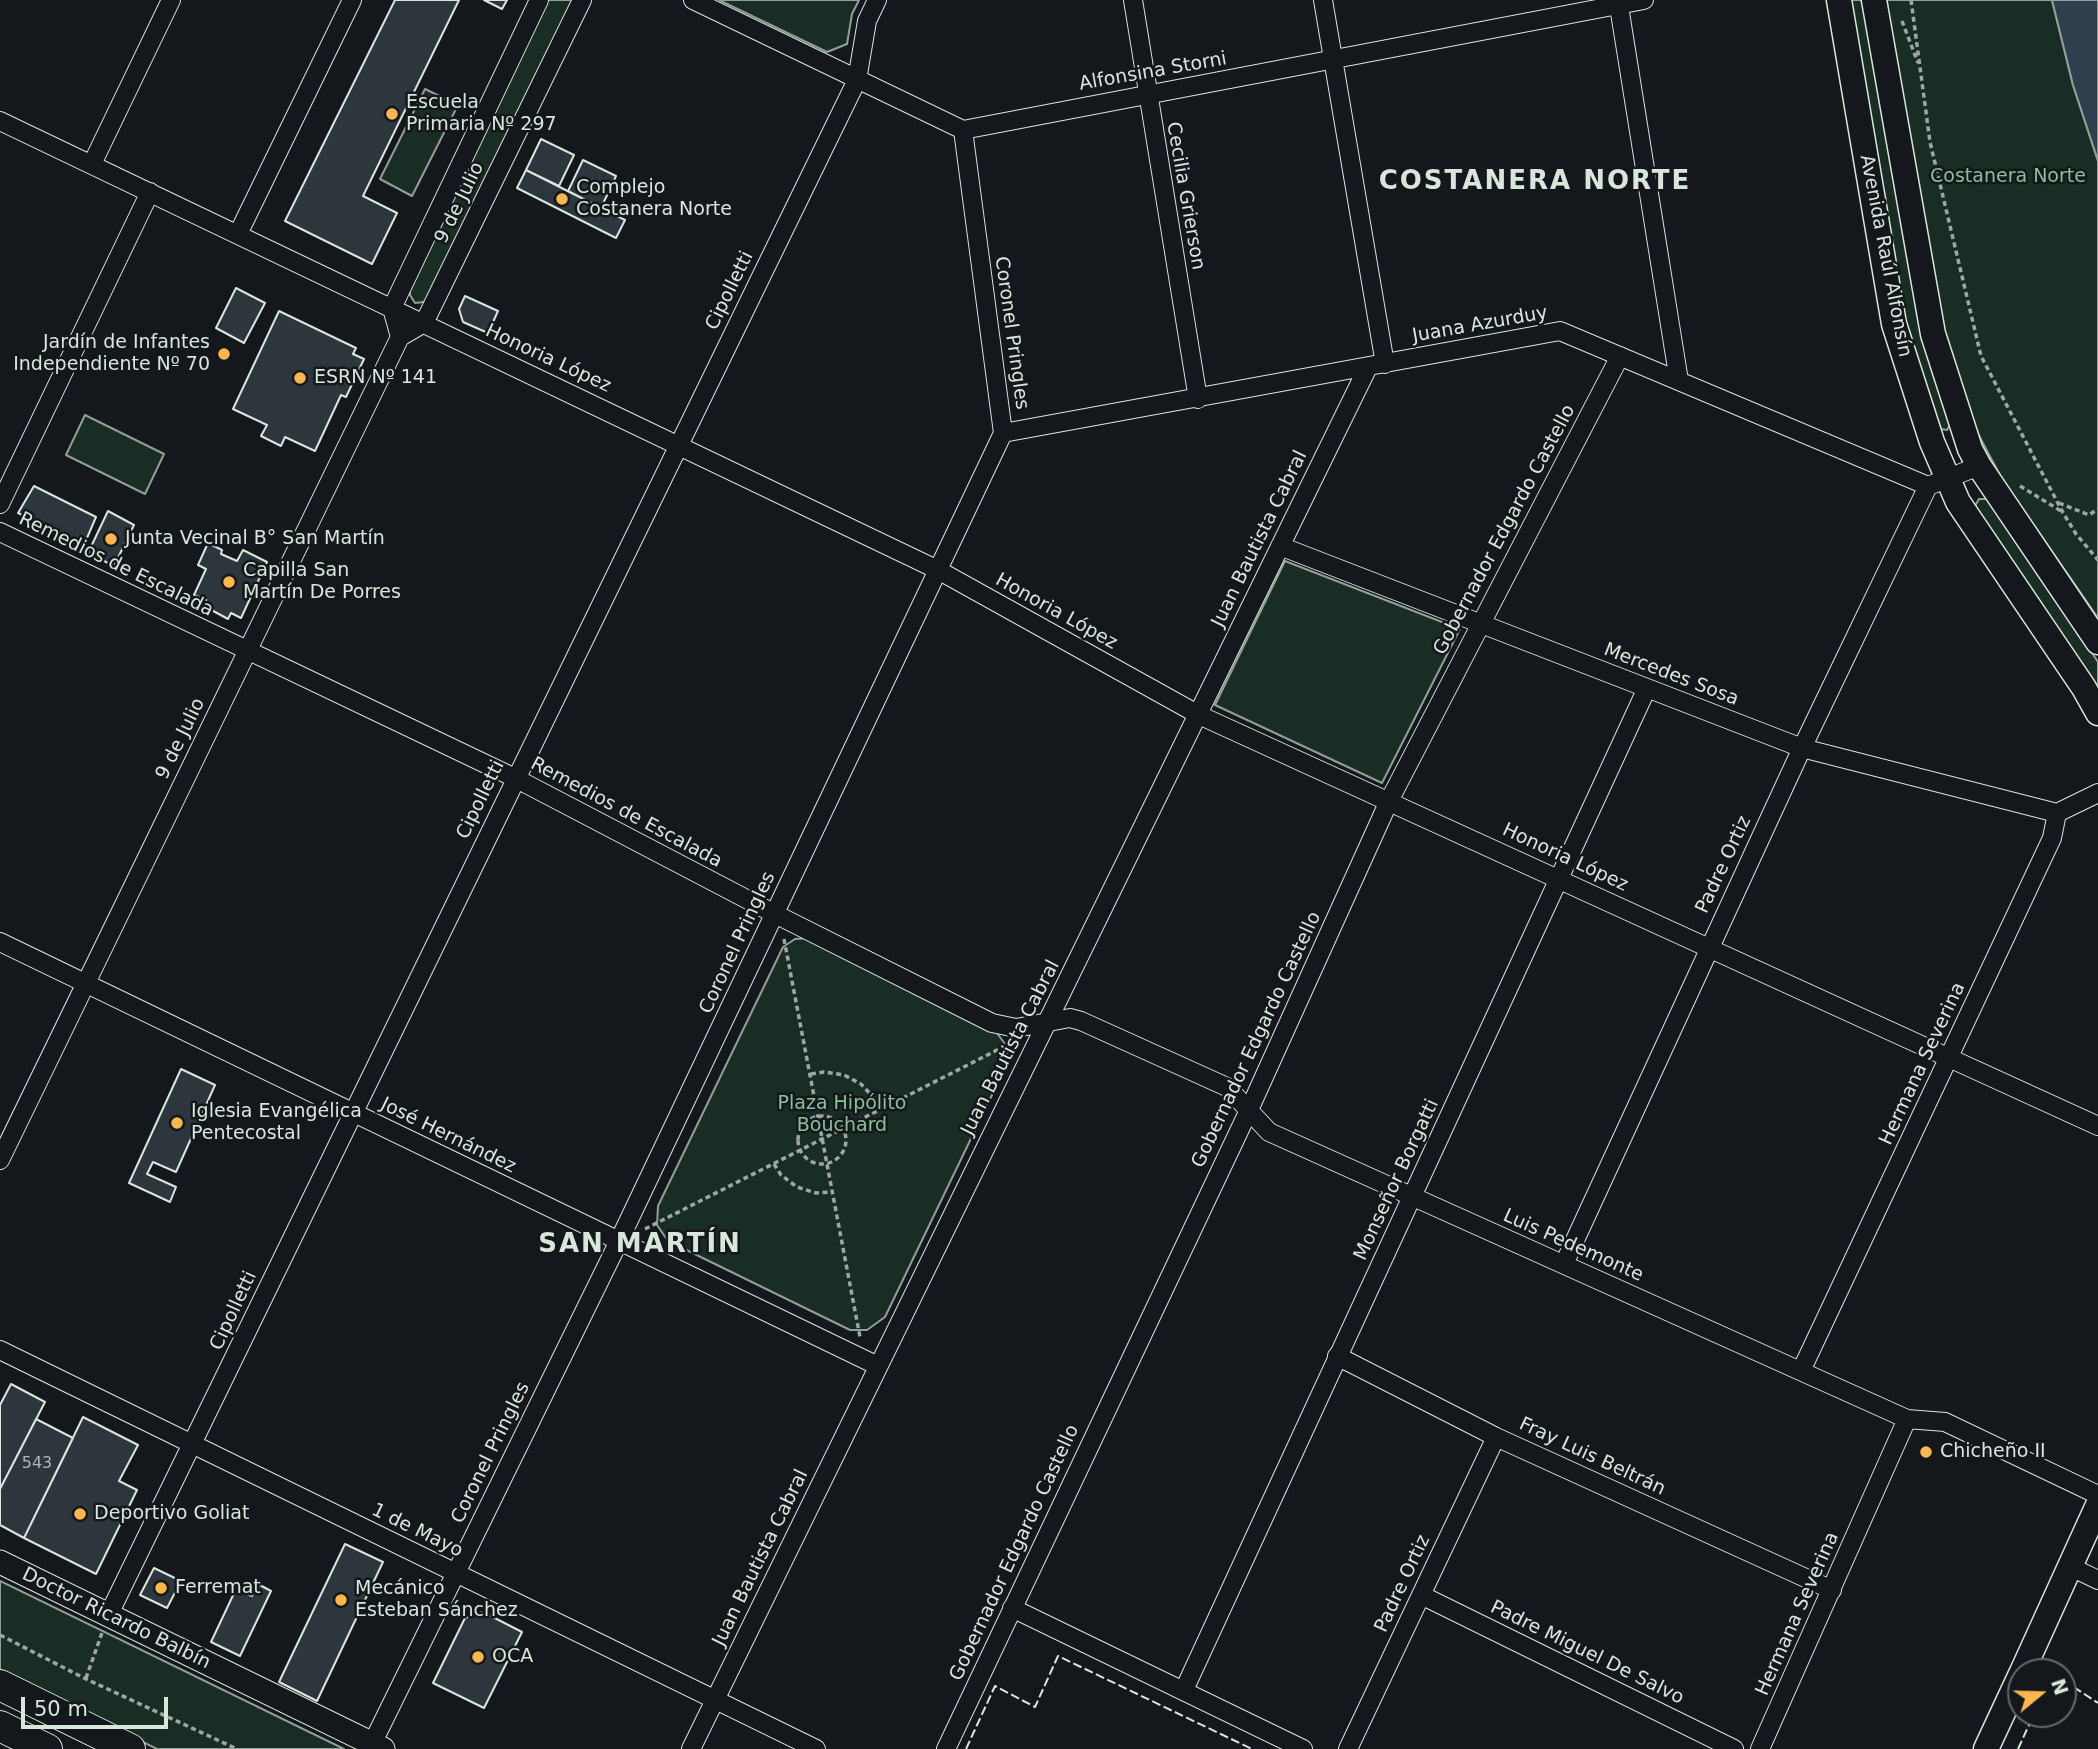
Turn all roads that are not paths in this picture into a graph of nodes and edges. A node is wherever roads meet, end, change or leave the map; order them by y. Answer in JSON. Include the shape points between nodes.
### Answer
{"nodes":[{"id":1,"x":171,"y":0,"type":"edge"},
{"id":2,"x":352,"y":0,"type":"edge"},
{"id":3,"x":539,"y":0,"type":"edge"},
{"id":4,"x":582,"y":0,"type":"edge"},
{"id":5,"x":694,"y":0,"type":"edge"},
{"id":6,"x":877,"y":0,"type":"edge"},
{"id":7,"x":1133,"y":0,"type":"edge"},
{"id":8,"x":1323,"y":0,"type":"edge"},
{"id":9,"x":1644,"y":0,"type":"edge"},
{"id":10,"x":1839,"y":0,"type":"edge"},
{"id":11,"x":1874,"y":0,"type":"edge"},
{"id":12,"x":1618,"y":2,"type":"edge"},
{"id":13,"x":1334,"y":61,"type":"junction"},
{"id":14,"x":856,"y":80,"type":"junction"},
{"id":15,"x":1147,"y":94,"type":"junction"},
{"id":16,"x":0,"y":121,"type":"edge"},
{"id":17,"x":962,"y":130,"type":"junction"},
{"id":18,"x":92,"y":164,"type":"junction"},
{"id":19,"x":150,"y":192,"type":"junction"},
{"id":20,"x":238,"y":234,"type":"junction"},
{"id":21,"x":392,"y":308,"type":"junction"},
{"id":22,"x":424,"y":323,"type":"junction"},
{"id":23,"x":400,"y":337,"type":"junction"},
{"id":24,"x":1620,"y":356,"type":"junction"},
{"id":25,"x":1376,"y":365,"type":"junction"},
{"id":26,"x":1679,"y":381,"type":"junction"},
{"id":27,"x":1198,"y":400,"type":"junction"},
{"id":28,"x":1003,"y":433,"type":"junction"},
{"id":29,"x":678,"y":444,"type":"junction"},
{"id":30,"x":1979,"y":466,"type":"junction"},
{"id":31,"x":1938,"y":483,"type":"junction"},
{"id":32,"x":0,"y":504,"type":"edge"},
{"id":33,"x":0,"y":533,"type":"edge"},
{"id":34,"x":1280,"y":546,"type":"junction"},
{"id":35,"x":938,"y":570,"type":"junction"},
{"id":36,"x":1479,"y":623,"type":"junction"},
{"id":37,"x":2098,"y":642,"type":"edge"},
{"id":38,"x":247,"y":652,"type":"junction"},
{"id":39,"x":1647,"y":688,"type":"junction"},
{"id":40,"x":2098,"y":713,"type":"edge"},
{"id":41,"x":1199,"y":715,"type":"junction"},
{"id":42,"x":1802,"y":748,"type":"junction"},
{"id":43,"x":515,"y":778,"type":"junction"},
{"id":44,"x":2098,"y":793,"type":"edge"},
{"id":45,"x":1389,"y":801,"type":"junction"},
{"id":46,"x":2057,"y":813,"type":"junction"},
{"id":47,"x":1558,"y":877,"type":"junction"},
{"id":48,"x":777,"y":915,"type":"junction"},
{"id":49,"x":0,"y":942,"type":"edge"},
{"id":50,"x":1709,"y":947,"type":"junction"},
{"id":51,"x":85,"y":984,"type":"junction"},
{"id":52,"x":1045,"y":1025,"type":"junction"},
{"id":53,"x":1950,"y":1057,"type":"junction"},
{"id":54,"x":1249,"y":1110,"type":"junction"},
{"id":55,"x":351,"y":1112,"type":"junction"},
{"id":56,"x":2098,"y":1126,"type":"edge"},
{"id":57,"x":0,"y":1160,"type":"edge"},
{"id":58,"x":1413,"y":1198,"type":"junction"},
{"id":59,"x":618,"y":1242,"type":"junction"},
{"id":60,"x":1564,"y":1265,"type":"junction"},
{"id":61,"x":0,"y":1350,"type":"edge"},
{"id":62,"x":1337,"y":1356,"type":"junction"},
{"id":63,"x":871,"y":1363,"type":"junction"},
{"id":64,"x":1801,"y":1371,"type":"junction"},
{"id":65,"x":1908,"y":1419,"type":"junction"},
{"id":66,"x":1496,"y":1437,"type":"junction"},
{"id":67,"x":194,"y":1445,"type":"junction"},
{"id":68,"x":2098,"y":1495,"type":"edge"},
{"id":69,"x":2098,"y":1505,"type":"edge"},
{"id":70,"x":0,"y":1562,"type":"edge"},
{"id":71,"x":2071,"y":1567,"type":"junction"},
{"id":72,"x":456,"y":1573,"type":"junction"},
{"id":73,"x":2098,"y":1580,"type":"edge"},
{"id":74,"x":1832,"y":1590,"type":"junction"},
{"id":75,"x":1421,"y":1595,"type":"junction"},
{"id":76,"x":1012,"y":1608,"type":"junction"},
{"id":77,"x":109,"y":1614,"type":"junction"},
{"id":78,"x":2029,"y":1658,"type":"edge"},
{"id":79,"x":0,"y":1685,"type":"edge"},
{"id":80,"x":1184,"y":1690,"type":"junction"},
{"id":81,"x":715,"y":1700,"type":"junction"},
{"id":82,"x":2007,"y":1705,"type":"edge"},
{"id":83,"x":0,"y":1727,"type":"edge"},
{"id":84,"x":378,"y":1746,"type":"edge"},
{"id":85,"x":47,"y":1749,"type":"edge"},
{"id":86,"x":130,"y":1749,"type":"edge"},
{"id":87,"x":691,"y":1749,"type":"edge"},
{"id":88,"x":816,"y":1749,"type":"edge"},
{"id":89,"x":946,"y":1749,"type":"edge"},
{"id":90,"x":1303,"y":1749,"type":"edge"},
{"id":91,"x":1348,"y":1749,"type":"edge"},
{"id":92,"x":1734,"y":1749,"type":"edge"},
{"id":93,"x":1760,"y":1749,"type":"edge"},
{"id":94,"x":1986,"y":1749,"type":"edge"}],
"edges":[{"from":1,"to":18,"type":"street"},
{"from":2,"to":20,"type":"street"},
{"from":3,"to":21,"type":"street","name":"9 de Julio"},
{"from":4,"to":22,"type":"street","name":"9 de Julio"},
{"from":5,"to":14,"type":"street"},
{"from":6,"to":14,"type":"street","name":"Cipolletti","via":[[867,21]]},
{"from":7,"to":15,"type":"street","name":"Cecilia Grierson"},
{"from":8,"to":13,"type":"street"},
{"from":9,"to":12,"type":"street","name":"Alfonsina Storni"},
{"from":10,"to":31,"type":"main road","name":"Avenida Raúl Alfonsín","via":[[1894,324]]},
{"from":11,"to":30,"type":"main road","name":"Avenida Raúl Alfonsín","via":[[1933,334]]},
{"from":12,"to":13,"type":"street","name":"Alfonsina Storni"},
{"from":12,"to":26,"type":"street"},
{"from":13,"to":15,"type":"street","name":"Alfonsina Storni"},
{"from":13,"to":25,"type":"street"},
{"from":14,"to":17,"type":"street"},
{"from":14,"to":29,"type":"street","name":"Cipolletti"},
{"from":15,"to":17,"type":"street","name":"Alfonsina Storni"},
{"from":15,"to":27,"type":"street","name":"Cecilia Grierson"},
{"from":16,"to":18,"type":"street","name":"Honoria López"},
{"from":17,"to":28,"type":"street","name":"Coronel Pringles"},
{"from":18,"to":19,"type":"street","name":"Honoria López"},
{"from":19,"to":20,"type":"street","name":"Honoria López"},
{"from":19,"to":32,"type":"street"},
{"from":20,"to":21,"type":"street","name":"Honoria López"},
{"from":21,"to":22,"type":"street","name":"Honoria López"},
{"from":21,"to":23,"type":"street"},
{"from":22,"to":23,"type":"street"},
{"from":22,"to":29,"type":"street","name":"Honoria López"},
{"from":23,"to":38,"type":"street","name":"9 de Julio"},
{"from":24,"to":25,"type":"street","name":"Juana Azurduy","via":[[1560,331]]},
{"from":24,"to":26,"type":"street","name":"Juana Azurduy"},
{"from":24,"to":36,"type":"street","name":"Gobernador Edgardo Castello"},
{"from":25,"to":27,"type":"street","name":"Juana Azurduy"},
{"from":25,"to":34,"type":"street","name":"Juan Bautista Cabral"},
{"from":26,"to":31,"type":"street","name":"Juana Azurduy"},
{"from":27,"to":28,"type":"street","name":"Juana Azurduy"},
{"from":28,"to":35,"type":"street","name":"Coronel Pringles"},
{"from":29,"to":35,"type":"street","name":"Honoria López"},
{"from":29,"to":43,"type":"street","name":"Cipolletti"},
{"from":30,"to":31,"type":"street"},
{"from":30,"to":37,"type":"main road","name":"Avenida Raúl Alfonsín"},
{"from":31,"to":40,"type":"main road","name":"Avenida Raúl Alfonsín","via":[[1958,502]]},
{"from":31,"to":42,"type":"street","name":"Padre Ortiz"},
{"from":33,"to":38,"type":"street","name":"Remedios de Escalada"},
{"from":34,"to":36,"type":"street","name":"Mercedes Sosa"},
{"from":34,"to":41,"type":"street","name":"Juan Bautista Cabral"},
{"from":35,"to":41,"type":"street","name":"Honoria López"},
{"from":35,"to":48,"type":"street","name":"Coronel Pringles"},
{"from":36,"to":39,"type":"street","name":"Mercedes Sosa"},
{"from":36,"to":45,"type":"street","name":"Gobernador Edgardo Castello"},
{"from":38,"to":43,"type":"street","name":"Remedios de Escalada"},
{"from":38,"to":51,"type":"street","name":"9 de Julio"},
{"from":39,"to":42,"type":"street","name":"Mercedes Sosa"},
{"from":39,"to":47,"type":"street","name":"Monseñor Borgatti"},
{"from":41,"to":45,"type":"street","name":"Honoria López"},
{"from":41,"to":52,"type":"street","name":"Juan Bautista Cabral"},
{"from":42,"to":46,"type":"street","name":"Mercedes Sosa"},
{"from":42,"to":50,"type":"street","name":"Padre Ortiz"},
{"from":43,"to":48,"type":"street","name":"Remedios de Escalada"},
{"from":43,"to":55,"type":"street","name":"Cipolletti"},
{"from":44,"to":46,"type":"street"},
{"from":45,"to":47,"type":"street","name":"Honoria López"},
{"from":45,"to":54,"type":"street","name":"Gobernador Edgardo Castello"},
{"from":46,"to":53,"type":"street","name":"Hermana Severina","via":[[2052,838]]},
{"from":47,"to":50,"type":"street","name":"Honoria López"},
{"from":47,"to":58,"type":"street","name":"Monseñor Borgatti"},
{"from":48,"to":52,"type":"street","name":"Remedios de Escalada","via":[[992,1023],[1016,1028]]},
{"from":48,"to":59,"type":"street","name":"Coronel Pringles"},
{"from":49,"to":51,"type":"street","name":"José Hernández"},
{"from":50,"to":53,"type":"street","name":"Honoria López"},
{"from":50,"to":60,"type":"street","name":"Padre Ortiz"},
{"from":51,"to":55,"type":"street","name":"José Hernández"},
{"from":51,"to":57,"type":"street","name":"9 de Julio"},
{"from":52,"to":54,"type":"street","name":"Luis Pedemonte","via":[[1070,1018],[1082,1021],[1227,1087]]},
{"from":52,"to":63,"type":"street","name":"Juan Bautista Cabral"},
{"from":53,"to":56,"type":"street","name":"Honoria López"},
{"from":53,"to":64,"type":"street","name":"Hermana Severina"},
{"from":54,"to":58,"type":"street","name":"Luis Pedemonte","via":[[1269,1132]]},
{"from":54,"to":76,"type":"street","name":"Gobernador Edgardo Castello"},
{"from":55,"to":59,"type":"street","name":"José Hernández"},
{"from":55,"to":67,"type":"street","name":"Cipolletti"},
{"from":58,"to":60,"type":"street","name":"Luis Pedemonte"},
{"from":58,"to":62,"type":"street","name":"Monseñor Borgatti"},
{"from":59,"to":63,"type":"street","name":"José Hernández"},
{"from":59,"to":72,"type":"street","name":"Coronel Pringles"},
{"from":60,"to":64,"type":"street","name":"Luis Pedemonte"},
{"from":61,"to":67,"type":"street","name":"1 de Mayo"},
{"from":62,"to":66,"type":"street","name":"Fray Luis Beltrán"},
{"from":62,"to":80,"type":"street","name":"Monseñor Borgatti"},
{"from":63,"to":81,"type":"street","name":"Juan Bautista Cabral"},
{"from":64,"to":65,"type":"street","name":"Luis Pedemonte"},
{"from":65,"to":68,"type":"street","name":"Luis Pedemonte","via":[[1945,1422]]},
{"from":65,"to":74,"type":"street","name":"Hermana Severina"},
{"from":66,"to":74,"type":"street","name":"Fray Luis Beltrán"},
{"from":66,"to":75,"type":"street","name":"Padre Ortiz"},
{"from":67,"to":72,"type":"street","name":"1 de Mayo"},
{"from":67,"to":77,"type":"street","name":"Cipolletti"},
{"from":69,"to":71,"type":"main road"},
{"from":70,"to":77,"type":"street","name":"Doctor Ricardo Balbín"},
{"from":71,"to":73,"type":"street"},
{"from":71,"to":78,"type":"main road"},
{"from":72,"to":81,"type":"street","name":"1 de Mayo"},
{"from":72,"to":84,"type":"street","name":"Coronel Pringles"},
{"from":74,"to":93,"type":"street","name":"Hermana Severina"},
{"from":75,"to":91,"type":"street","name":"Padre Ortiz"},
{"from":75,"to":92,"type":"street","name":"Padre Miguel De Salvo"},
{"from":76,"to":80,"type":"street"},
{"from":76,"to":89,"type":"street","name":"Gobernador Edgardo Castello"},
{"from":77,"to":84,"type":"street","name":"Doctor Ricardo Balbín"},
{"from":79,"to":86,"type":"highway"},
{"from":80,"to":90,"type":"street"},
{"from":81,"to":87,"type":"street","name":"Juan Bautista Cabral"},
{"from":81,"to":88,"type":"street","name":"1 de Mayo"},
{"from":82,"to":94,"type":"main road"},
{"from":83,"to":85,"type":"highway"}]}
